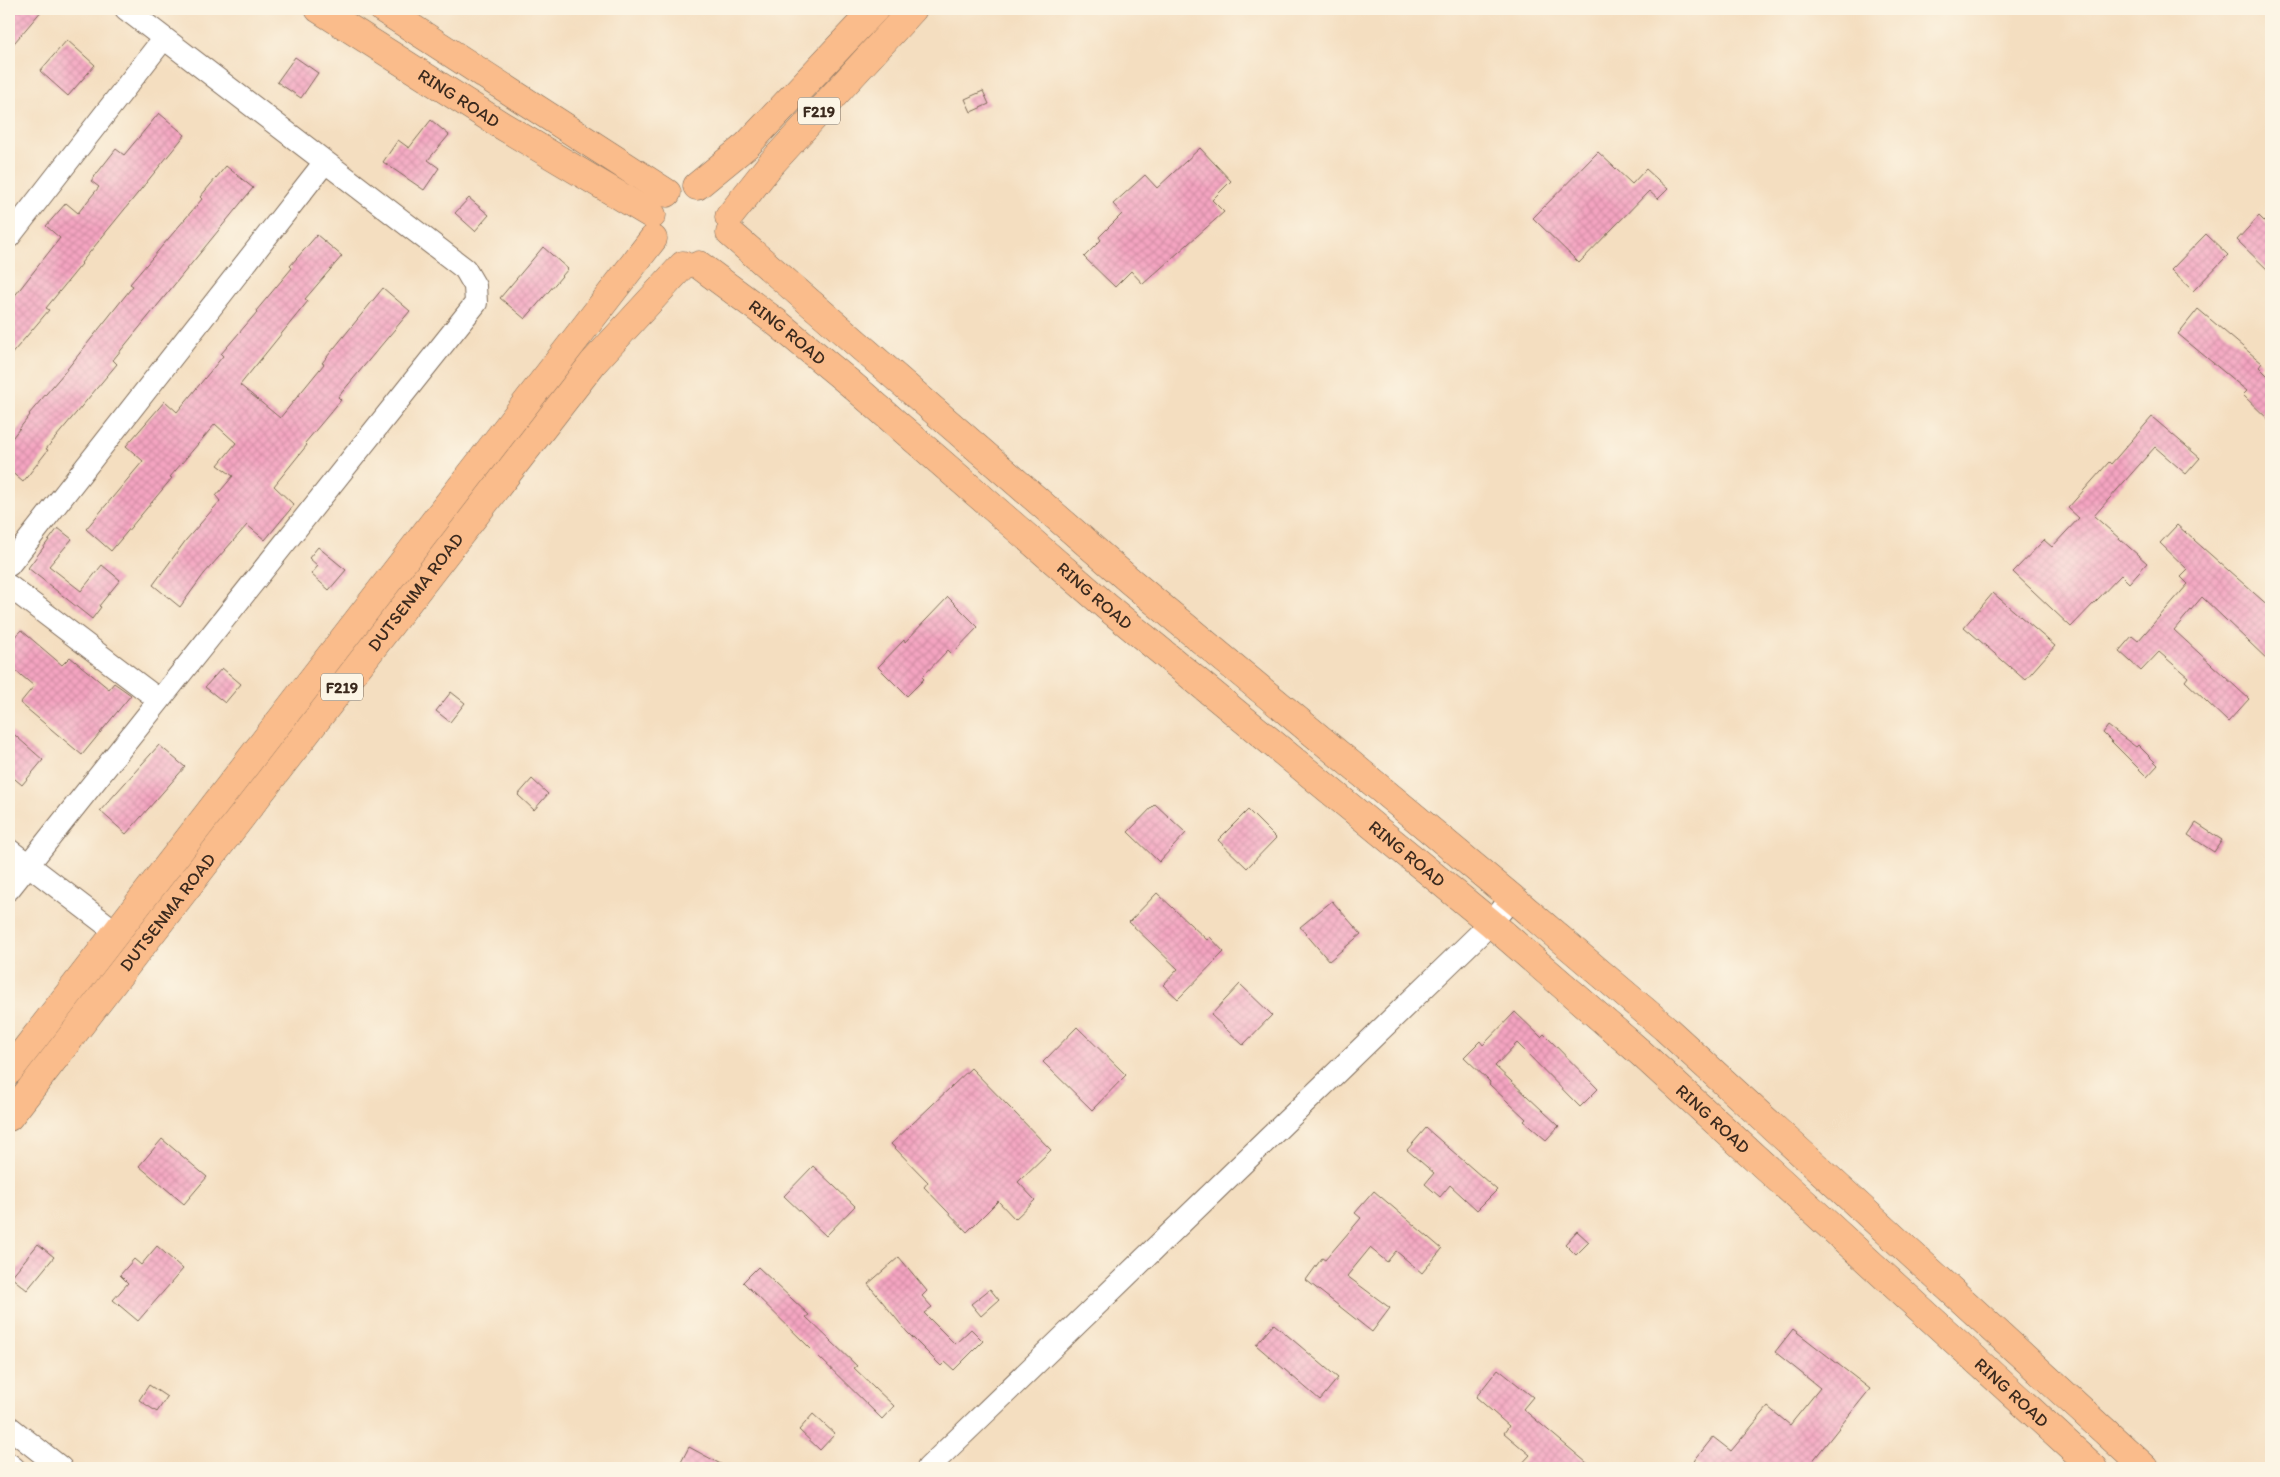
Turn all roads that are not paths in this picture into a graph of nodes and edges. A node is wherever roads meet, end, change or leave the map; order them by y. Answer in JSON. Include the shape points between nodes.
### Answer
{"nodes":[{"id":1,"x":126,"y":9,"type":"edge"},
{"id":2,"x":319,"y":9,"type":"edge"},
{"id":3,"x":383,"y":9,"type":"edge"},
{"id":4,"x":875,"y":9,"type":"edge"},
{"id":5,"x":913,"y":9,"type":"edge"},
{"id":6,"x":164,"y":38,"type":"junction"},
{"id":7,"x":325,"y":162,"type":"junction"},
{"id":8,"x":697,"y":186,"type":"junction"},
{"id":9,"x":668,"y":193,"type":"junction"},
{"id":10,"x":730,"y":225,"type":"junction"},
{"id":11,"x":653,"y":227,"type":"junction"},
{"id":12,"x":9,"y":238,"type":"edge"},
{"id":13,"x":691,"y":265,"type":"junction"},
{"id":14,"x":9,"y":565,"type":"edge"},
{"id":15,"x":9,"y":586,"type":"edge"},
{"id":16,"x":159,"y":700,"type":"junction"},
{"id":17,"x":9,"y":850,"type":"edge"},
{"id":18,"x":28,"y":865,"type":"junction"},
{"id":19,"x":9,"y":889,"type":"edge"},
{"id":20,"x":1512,"y":898,"type":"junction"},
{"id":21,"x":1491,"y":923,"type":"junction"},
{"id":22,"x":116,"y":932,"type":"junction"},
{"id":23,"x":9,"y":1071,"type":"edge"},
{"id":24,"x":9,"y":1117,"type":"edge"},
{"id":25,"x":9,"y":1427,"type":"edge"},
{"id":26,"x":9,"y":1464,"type":"edge"},
{"id":27,"x":14,"y":1468,"type":"edge"},
{"id":28,"x":62,"y":1468,"type":"edge"},
{"id":29,"x":928,"y":1468,"type":"edge"},
{"id":30,"x":2094,"y":1468,"type":"edge"},
{"id":31,"x":2145,"y":1468,"type":"edge"}],
"edges":[{"from":1,"to":6,"type":"street"},
{"from":2,"to":11,"type":"main road","name":"RING ROAD"},
{"from":3,"to":9,"type":"main road"},
{"from":4,"to":8,"type":"main road","number":"F219","via":[[747,145]]},
{"from":5,"to":10,"type":"main road","number":"F219","via":[[770,165]]},
{"from":6,"to":7,"type":"street"},
{"from":6,"to":12,"type":"street"},
{"from":7,"to":14,"type":"street"},
{"from":7,"to":16,"type":"street","via":[[465,269],[475,286],[476,303]]},
{"from":8,"to":9,"type":"main road","number":"F219","via":[[682,187]]},
{"from":8,"to":10,"type":"main road","via":[[712,192],[723,203]]},
{"from":9,"to":11,"type":"main road","number":"F219","via":[[658,203]]},
{"from":10,"to":13,"type":"main road","number":"F219","via":[[724,247],[713,258]]},
{"from":10,"to":20,"type":"main road","via":[[1129,580]]},
{"from":11,"to":13,"type":"main road","via":[[660,251],[671,260]]},
{"from":11,"to":22,"type":"main road","name":"DUTSENMA ROAD","number":"F219"},
{"from":13,"to":21,"type":"main road","name":"RING ROAD","via":[[776,322],[852,384],[1106,606]]},
{"from":13,"to":24,"type":"main road","name":"DUTSENMA ROAD","number":"F219","via":[[593,363]]},
{"from":15,"to":16,"type":"street"},
{"from":16,"to":18,"type":"street"},
{"from":17,"to":18,"type":"street"},
{"from":18,"to":19,"type":"street"},
{"from":18,"to":22,"type":"street"},
{"from":20,"to":21,"type":"street"},
{"from":20,"to":31,"type":"main road","via":[[1665,1028]]},
{"from":21,"to":29,"type":"street"},
{"from":21,"to":30,"type":"main road","name":"RING ROAD","via":[[1642,1054]]},
{"from":22,"to":23,"type":"main road","name":"DUTSENMA ROAD","number":"F219"},
{"from":25,"to":28,"type":"street"},
{"from":26,"to":27,"type":"street"}]}
